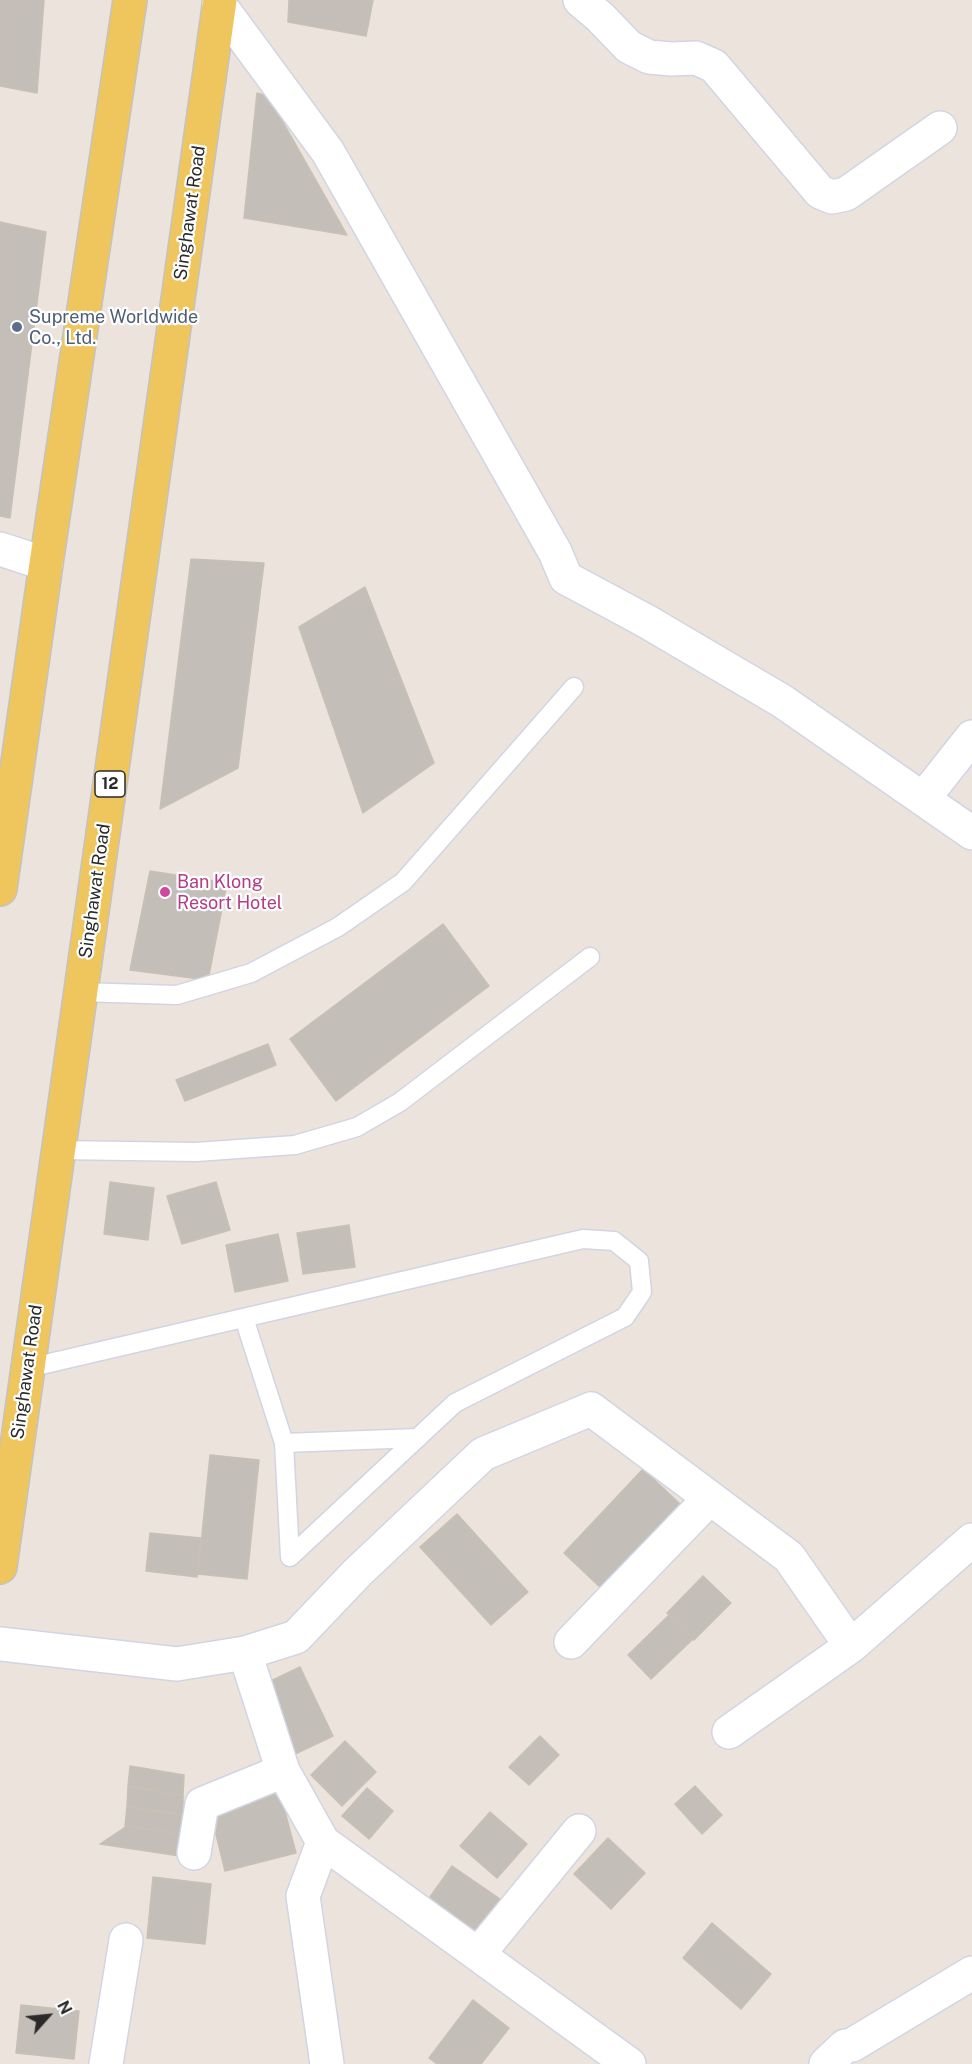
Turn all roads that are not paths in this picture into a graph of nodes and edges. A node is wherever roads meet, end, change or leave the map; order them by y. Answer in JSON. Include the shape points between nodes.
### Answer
{"nodes":[{"id":1,"x":130,"y":0,"type":"edge"},
{"id":2,"x":580,"y":0,"type":"edge"},
{"id":3,"x":220,"y":2,"type":"edge"},
{"id":4,"x":940,"y":128,"type":"dead end"},
{"id":5,"x":0,"y":549,"type":"edge"},
{"id":6,"x":46,"y":564,"type":"junction"},
{"id":7,"x":574,"y":687,"type":"dead end"},
{"id":8,"x":972,"y":737,"type":"edge"},
{"id":9,"x":10,"y":756,"type":"edge"},
{"id":10,"x":923,"y":799,"type":"junction"},
{"id":11,"x":972,"y":833,"type":"edge"},
{"id":12,"x":0,"y":889,"type":"edge"},
{"id":13,"x":590,"y":957,"type":"dead end"},
{"id":14,"x":81,"y":992,"type":"junction"},
{"id":15,"x":58,"y":1150,"type":"junction"},
{"id":16,"x":244,"y":1318,"type":"junction"},
{"id":17,"x":28,"y":1368,"type":"junction"},
{"id":18,"x":418,"y":1438,"type":"junction"},
{"id":19,"x":284,"y":1443,"type":"junction"},
{"id":20,"x":710,"y":1498,"type":"junction"},
{"id":21,"x":972,"y":1540,"type":"edge"},
{"id":22,"x":0,"y":1567,"type":"edge"},
{"id":23,"x":571,"y":1642,"type":"dead end"},
{"id":24,"x":0,"y":1644,"type":"edge"},
{"id":25,"x":851,"y":1646,"type":"junction"},
{"id":26,"x":245,"y":1653,"type":"junction"},
{"id":27,"x":729,"y":1732,"type":"dead end"},
{"id":28,"x":283,"y":1772,"type":"junction"},
{"id":29,"x":579,"y":1831,"type":"dead end"},
{"id":30,"x":323,"y":1842,"type":"junction"},
{"id":31,"x":194,"y":1853,"type":"dead end"},
{"id":32,"x":126,"y":1940,"type":"dead end"},
{"id":33,"x":480,"y":1956,"type":"junction"},
{"id":34,"x":972,"y":1973,"type":"edge"},
{"id":35,"x":849,"y":2058,"type":"edge"},
{"id":36,"x":106,"y":2064,"type":"edge"},
{"id":37,"x":327,"y":2064,"type":"edge"},
{"id":38,"x":629,"y":2064,"type":"edge"}],
"edges":[{"from":1,"to":6,"type":"main road"},
{"from":2,"to":4,"type":"street","via":[[629,47],[649,57],[696,58],[714,66],[820,192],[832,197],[846,194]]},
{"from":3,"to":10,"type":"street","via":[[328,152],[555,552],[566,578],[782,701]]},
{"from":3,"to":14,"type":"main road","name":"Singhawat Road","number":"12"},
{"from":5,"to":6,"type":"street"},
{"from":6,"to":9,"type":"main road"},
{"from":7,"to":14,"type":"lane","via":[[403,882],[338,927],[252,973],[177,995]]},
{"from":8,"to":10,"type":"street"},
{"from":9,"to":12,"type":"main road"},
{"from":10,"to":11,"type":"street"},
{"from":13,"to":15,"type":"lane","via":[[400,1102],[357,1127],[295,1145],[196,1152]]},
{"from":14,"to":15,"type":"main road","name":"Singhawat Road","number":"12"},
{"from":15,"to":17,"type":"main road","name":"Singhawat Road","number":"12"},
{"from":16,"to":17,"type":"lane"},
{"from":16,"to":18,"type":"lane","via":[[583,1239],[614,1241],[639,1261],[642,1292],[625,1317],[455,1403]]},
{"from":16,"to":19,"type":"lane"},
{"from":17,"to":22,"type":"main road","name":"Singhawat Road","number":"12"},
{"from":18,"to":19,"type":"lane"},
{"from":18,"to":19,"type":"lane","via":[[290,1557]]},
{"from":20,"to":23,"type":"street"},
{"from":20,"to":25,"type":"street","via":[[789,1557]]},
{"from":20,"to":26,"type":"street","via":[[591,1409],[483,1454],[357,1573],[296,1637]]},
{"from":21,"to":25,"type":"street"},
{"from":24,"to":26,"type":"street","via":[[177,1664]]},
{"from":25,"to":27,"type":"street"},
{"from":26,"to":28,"type":"street"},
{"from":28,"to":30,"type":"street"},
{"from":28,"to":31,"type":"street","via":[[202,1804]]},
{"from":29,"to":33,"type":"street"},
{"from":30,"to":33,"type":"street"},
{"from":30,"to":37,"type":"street","via":[[303,1896]]},
{"from":32,"to":36,"type":"street"},
{"from":33,"to":38,"type":"street"},
{"from":34,"to":35,"type":"street"}]}
